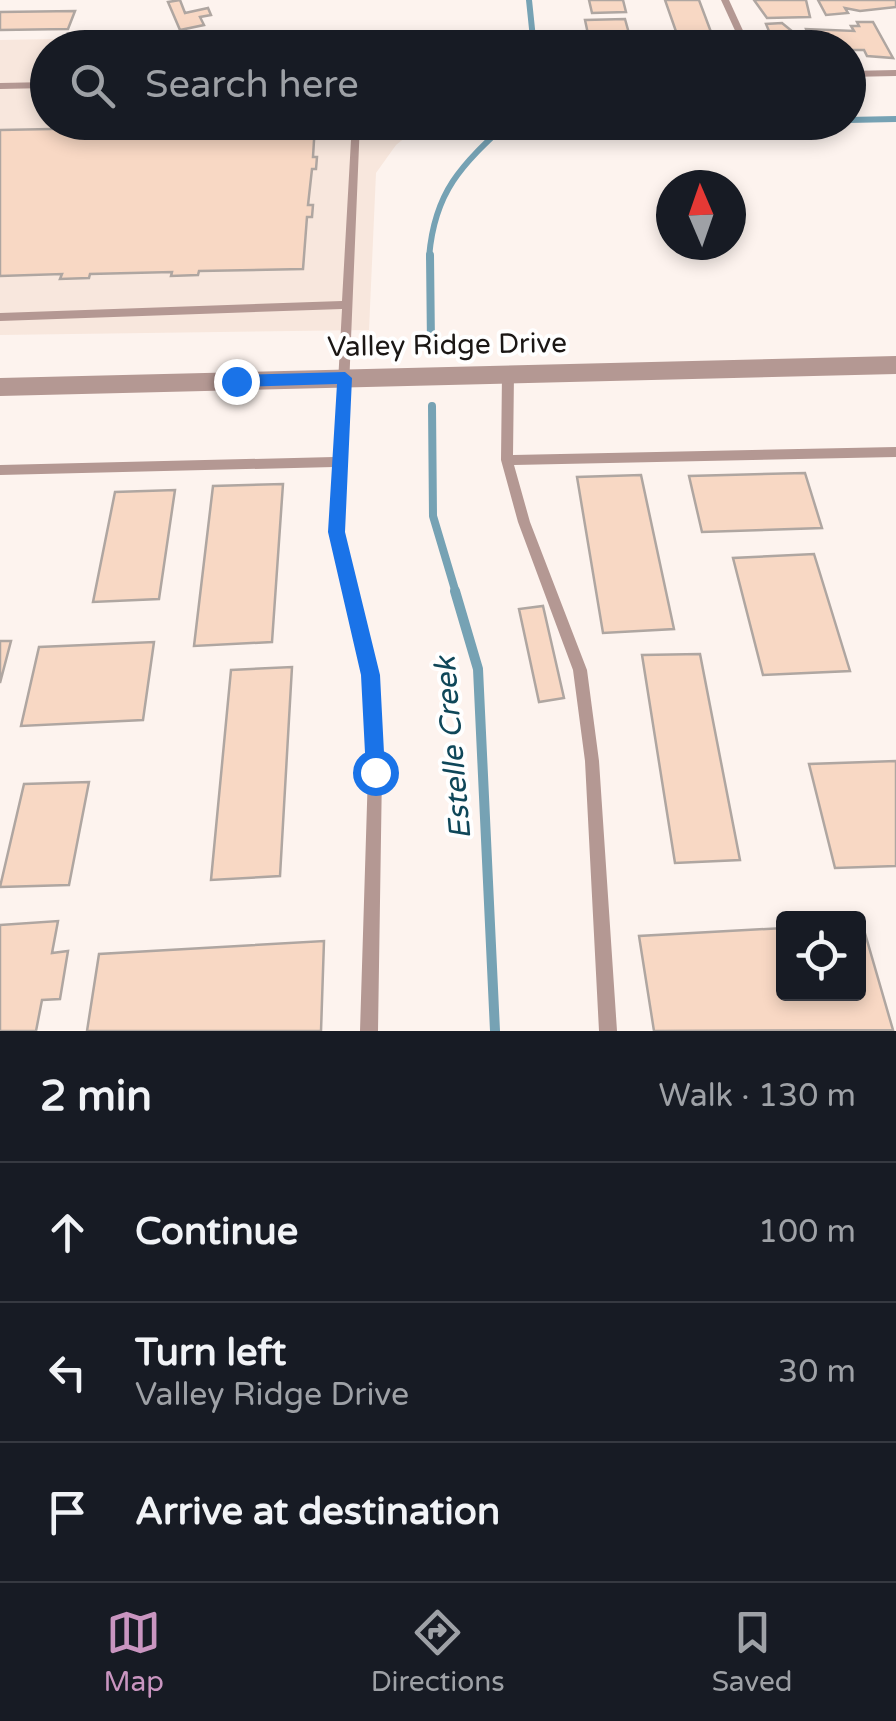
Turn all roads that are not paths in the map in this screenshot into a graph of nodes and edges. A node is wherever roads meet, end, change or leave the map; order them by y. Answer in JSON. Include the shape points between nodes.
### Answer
{"nodes":[{"id":1,"x":725,"y":0,"type":"edge"},
{"id":2,"x":739,"y":30,"type":"edge"},
{"id":3,"x":896,"y":73,"type":"edge"},
{"id":4,"x":866,"y":74,"type":"edge"},
{"id":5,"x":30,"y":85,"type":"edge"},
{"id":6,"x":0,"y":86,"type":"edge"},
{"id":7,"x":355,"y":140,"type":"edge"},
{"id":8,"x":345,"y":305,"type":"junction"},
{"id":9,"x":0,"y":317,"type":"edge"},
{"id":10,"x":896,"y":364,"type":"edge"},
{"id":11,"x":508,"y":374,"type":"junction"},
{"id":12,"x":345,"y":378,"type":"junction"},
{"id":13,"x":0,"y":387,"type":"edge"},
{"id":14,"x":896,"y":452,"type":"edge"},
{"id":15,"x":507,"y":460,"type":"junction"},
{"id":16,"x":340,"y":462,"type":"junction"},
{"id":17,"x":0,"y":470,"type":"edge"},
{"id":18,"x":369,"y":1031,"type":"edge"},
{"id":19,"x":608,"y":1031,"type":"edge"}],
"edges":[{"from":1,"to":2,"type":"lane"},
{"from":3,"to":4,"type":"lane"},
{"from":5,"to":6,"type":"lane"},
{"from":7,"to":8,"type":"lane"},
{"from":8,"to":9,"type":"lane"},
{"from":8,"to":12,"type":"lane"},
{"from":10,"to":11,"type":"street","name":"Valley Ridge Drive"},
{"from":11,"to":12,"type":"street","name":"Valley Ridge Drive"},
{"from":11,"to":15,"type":"lane"},
{"from":12,"to":13,"type":"street","name":"Valley Ridge Drive"},
{"from":12,"to":16,"type":"lane"},
{"from":14,"to":15,"type":"lane"},
{"from":15,"to":19,"type":"lane","via":[[580,670]]},
{"from":16,"to":17,"type":"lane"},
{"from":16,"to":18,"type":"lane","via":[[336,532],[372,694]]}]}
